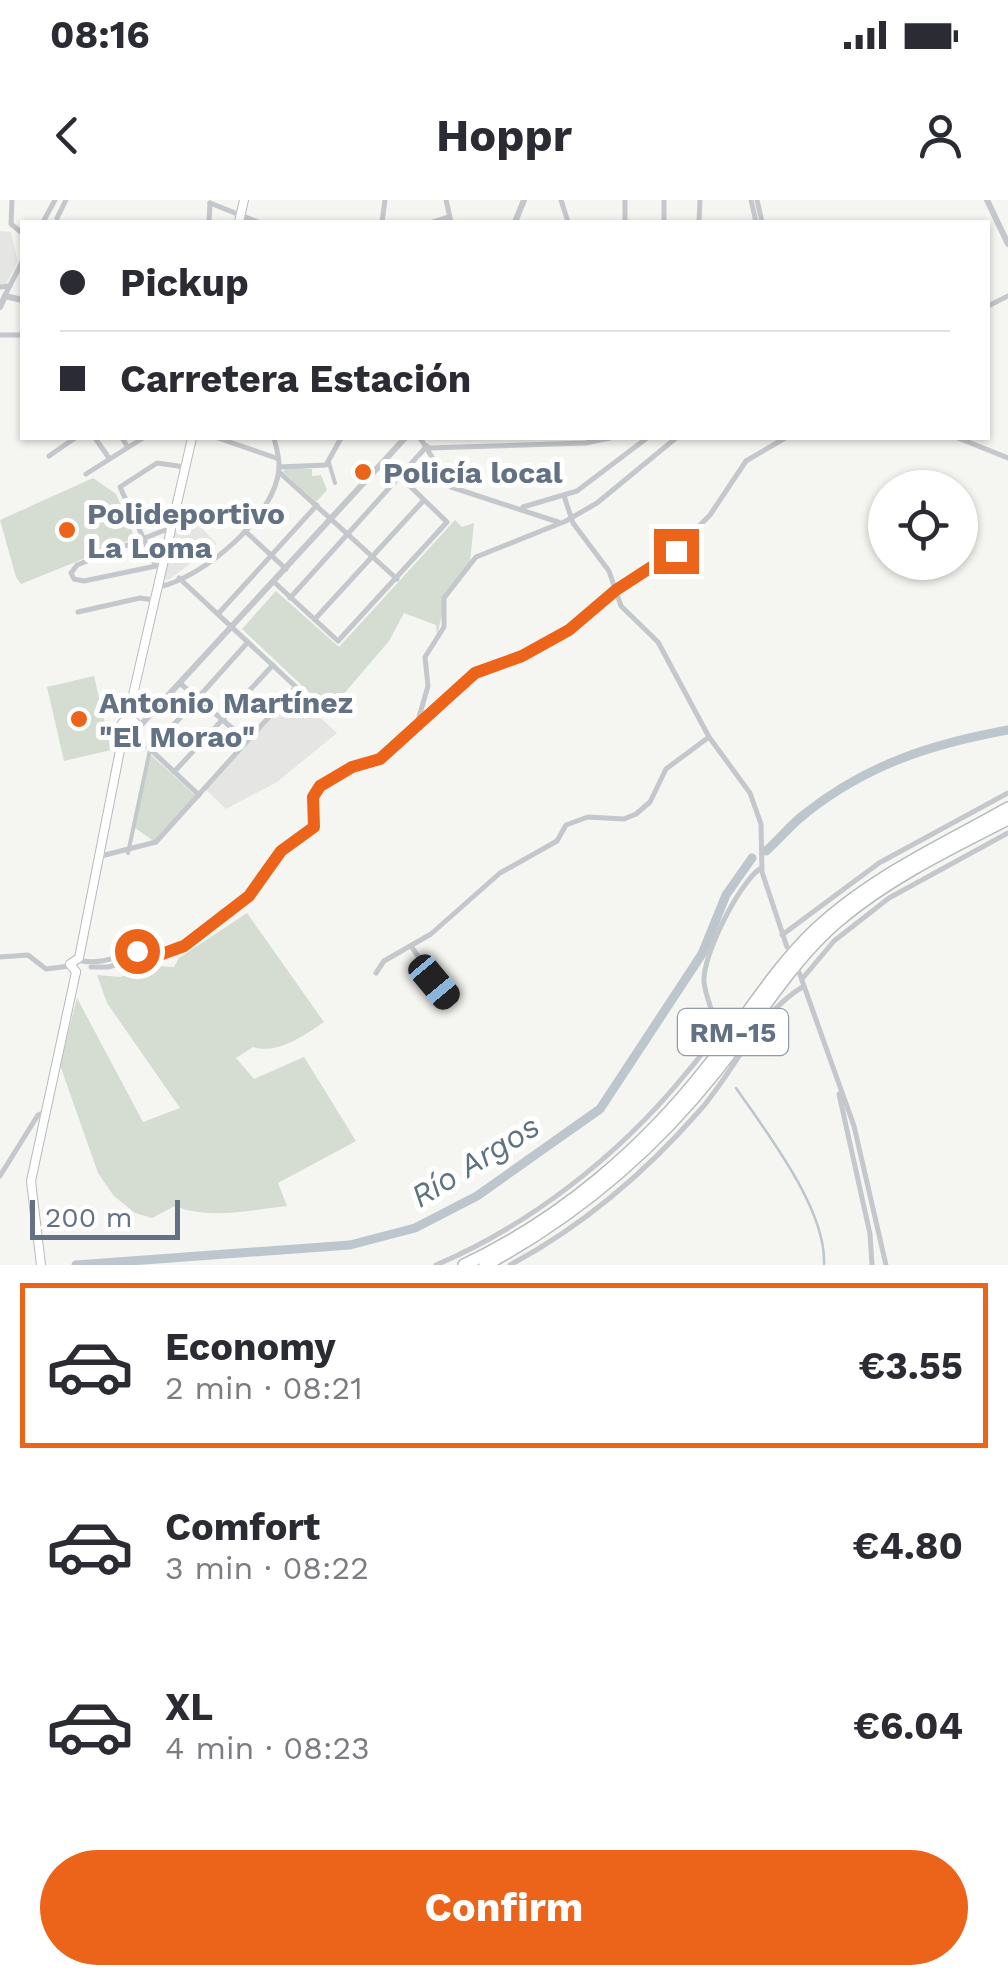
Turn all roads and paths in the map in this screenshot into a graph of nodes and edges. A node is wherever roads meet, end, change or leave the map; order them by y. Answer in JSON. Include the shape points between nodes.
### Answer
{"nodes":[{"id":1,"x":14,"y":200,"type":"edge"},
{"id":2,"x":66,"y":200,"type":"edge"},
{"id":3,"x":244,"y":200,"type":"edge"},
{"id":4,"x":446,"y":200,"type":"edge"},
{"id":5,"x":210,"y":201,"type":"edge"},
{"id":6,"x":987,"y":201,"type":"edge"},
{"id":7,"x":57,"y":218,"type":"dead end"},
{"id":8,"x":240,"y":220,"type":"edge"},
{"id":9,"x":450,"y":220,"type":"edge"},
{"id":10,"x":20,"y":231,"type":"edge"},
{"id":11,"x":1008,"y":244,"type":"edge"},
{"id":12,"x":20,"y":266,"type":"edge"},
{"id":13,"x":0,"y":286,"type":"edge"},
{"id":14,"x":10,"y":286,"type":"junction"},
{"id":15,"x":5,"y":296,"type":"junction"},
{"id":16,"x":20,"y":300,"type":"edge"},
{"id":17,"x":0,"y":307,"type":"edge"},
{"id":18,"x":73,"y":440,"type":"edge"},
{"id":19,"x":97,"y":440,"type":"edge"},
{"id":20,"x":123,"y":440,"type":"edge"},
{"id":21,"x":139,"y":440,"type":"edge"},
{"id":22,"x":192,"y":440,"type":"edge"},
{"id":23,"x":230,"y":440,"type":"edge"},
{"id":24,"x":274,"y":440,"type":"edge"},
{"id":25,"x":340,"y":440,"type":"edge"},
{"id":26,"x":402,"y":440,"type":"edge"},
{"id":27,"x":422,"y":440,"type":"edge"},
{"id":28,"x":512,"y":440,"type":"edge"},
{"id":29,"x":576,"y":440,"type":"edge"},
{"id":30,"x":645,"y":440,"type":"edge"},
{"id":31,"x":674,"y":440,"type":"edge"},
{"id":32,"x":781,"y":440,"type":"edge"},
{"id":33,"x":963,"y":440,"type":"edge"},
{"id":34,"x":127,"y":446,"type":"junction"},
{"id":35,"x":513,"y":446,"type":"junction"},
{"id":36,"x":428,"y":447,"type":"junction"},
{"id":37,"x":49,"y":456,"type":"dead end"},
{"id":38,"x":110,"y":458,"type":"junction"},
{"id":39,"x":1008,"y":458,"type":"edge"},
{"id":40,"x":384,"y":462,"type":"junction"},
{"id":41,"x":329,"y":463,"type":"junction"},
{"id":42,"x":279,"y":466,"type":"junction"},
{"id":43,"x":186,"y":468,"type":"junction"},
{"id":44,"x":86,"y":474,"type":"dead end"},
{"id":45,"x":399,"y":477,"type":"junction"},
{"id":46,"x":335,"y":483,"type":"dead end"},
{"id":47,"x":564,"y":496,"type":"junction"},
{"id":48,"x":425,"y":500,"type":"junction"},
{"id":49,"x":317,"y":505,"type":"junction"},
{"id":50,"x":534,"y":505,"type":"junction"},
{"id":51,"x":514,"y":507,"type":"junction"},
{"id":52,"x":534,"y":513,"type":"junction"},
{"id":53,"x":331,"y":519,"type":"junction"},
{"id":54,"x":545,"y":519,"type":"junction"},
{"id":55,"x":570,"y":521,"type":"junction"},
{"id":56,"x":172,"y":527,"type":"junction"},
{"id":57,"x":548,"y":529,"type":"junction"},
{"id":58,"x":245,"y":531,"type":"junction"},
{"id":59,"x":347,"y":534,"type":"junction"},
{"id":60,"x":141,"y":540,"type":"junction"},
{"id":61,"x":272,"y":556,"type":"junction"},
{"id":62,"x":372,"y":556,"type":"junction"},
{"id":63,"x":155,"y":565,"type":"junction"},
{"id":64,"x":286,"y":569,"type":"junction"},
{"id":65,"x":179,"y":578,"type":"junction"},
{"id":66,"x":397,"y":579,"type":"junction"},
{"id":67,"x":274,"y":582,"type":"junction"},
{"id":68,"x":160,"y":587,"type":"junction"},
{"id":69,"x":616,"y":590,"type":"junction"},
{"id":70,"x":290,"y":598,"type":"junction"},
{"id":71,"x":156,"y":600,"type":"junction"},
{"id":72,"x":78,"y":612,"type":"dead end"},
{"id":73,"x":218,"y":614,"type":"junction"},
{"id":74,"x":315,"y":619,"type":"junction"},
{"id":75,"x":232,"y":627,"type":"junction"},
{"id":76,"x":248,"y":642,"type":"junction"},
{"id":77,"x":273,"y":665,"type":"junction"},
{"id":78,"x":181,"y":684,"type":"junction"},
{"id":79,"x":198,"y":698,"type":"junction"},
{"id":80,"x":222,"y":720,"type":"junction"},
{"id":81,"x":416,"y":724,"type":"junction"},
{"id":82,"x":133,"y":729,"type":"junction"},
{"id":83,"x":709,"y":737,"type":"junction"},
{"id":84,"x":248,"y":742,"type":"junction"},
{"id":85,"x":150,"y":750,"type":"junction"},
{"id":86,"x":174,"y":772,"type":"junction"},
{"id":87,"x":1008,"y":793,"type":"edge"},
{"id":88,"x":199,"y":795,"type":"junction"},
{"id":89,"x":1008,"y":808,"type":"edge"},
{"id":90,"x":1008,"y":818,"type":"edge"},
{"id":91,"x":1008,"y":832,"type":"edge"},
{"id":92,"x":128,"y":853,"type":"junction"},
{"id":93,"x":100,"y":856,"type":"junction"},
{"id":94,"x":761,"y":868,"type":"junction"},
{"id":95,"x":782,"y":935,"type":"junction"},
{"id":96,"x":411,"y":946,"type":"junction"},
{"id":97,"x":787,"y":947,"type":"dead end"},
{"id":98,"x":164,"y":953,"type":"junction"},
{"id":99,"x":151,"y":956,"type":"junction"},
{"id":100,"x":0,"y":957,"type":"edge"},
{"id":101,"x":119,"y":957,"type":"junction"},
{"id":102,"x":80,"y":966,"type":"junction"},
{"id":103,"x":376,"y":974,"type":"dead end"},
{"id":104,"x":802,"y":979,"type":"junction"},
{"id":105,"x":449,"y":1001,"type":"dead end"},
{"id":106,"x":838,"y":1091,"type":"junction"},
{"id":107,"x":45,"y":1112,"type":"junction"},
{"id":108,"x":0,"y":1176,"type":"edge"},
{"id":109,"x":41,"y":1265,"type":"edge"},
{"id":110,"x":436,"y":1265,"type":"edge"},
{"id":111,"x":464,"y":1265,"type":"edge"},
{"id":112,"x":485,"y":1265,"type":"edge"},
{"id":113,"x":510,"y":1265,"type":"edge"},
{"id":114,"x":872,"y":1265,"type":"edge"},
{"id":115,"x":886,"y":1265,"type":"edge"}],
"edges":[{"from":1,"to":10,"type":"street","via":[[12,224]]},
{"from":2,"to":7,"type":"street"},
{"from":3,"to":8,"type":"main road"},
{"from":4,"to":9,"type":"street"},
{"from":5,"to":8,"type":"street"},
{"from":6,"to":11,"type":"street"},
{"from":12,"to":14,"type":"street"},
{"from":13,"to":14,"type":"street"},
{"from":14,"to":15,"type":"street"},
{"from":15,"to":16,"type":"street"},
{"from":15,"to":17,"type":"street"},
{"from":18,"to":37,"type":"street"},
{"from":19,"to":38,"type":"street"},
{"from":20,"to":34,"type":"street"},
{"from":21,"to":34,"type":"street"},
{"from":22,"to":43,"type":"main road"},
{"from":23,"to":42,"type":"street"},
{"from":24,"to":42,"type":"street"},
{"from":25,"to":41,"type":"street"},
{"from":26,"to":40,"type":"street"},
{"from":27,"to":36,"type":"street"},
{"from":28,"to":35,"type":"street"},
{"from":29,"to":35,"type":"street"},
{"from":30,"to":47,"type":"street"},
{"from":31,"to":55,"type":"street"},
{"from":32,"to":69,"type":"street","via":[[737,470],[710,515],[676,551]]},
{"from":33,"to":39,"type":"street"},
{"from":34,"to":38,"type":"street"},
{"from":35,"to":36,"type":"street"},
{"from":36,"to":45,"type":"street"},
{"from":36,"to":51,"type":"street","via":[[451,487]]},
{"from":38,"to":44,"type":"street"},
{"from":40,"to":45,"type":"street"},
{"from":40,"to":53,"type":"street"},
{"from":41,"to":42,"type":"street"},
{"from":41,"to":46,"type":"street"},
{"from":42,"to":49,"type":"street"},
{"from":42,"to":58,"type":"street","via":[[263,508]]},
{"from":43,"to":56,"type":"main road"},
{"from":43,"to":60,"type":"street","via":[[157,463],[120,487]]},
{"from":45,"to":48,"type":"street"},
{"from":45,"to":59,"type":"street"},
{"from":47,"to":50,"type":"street"},
{"from":47,"to":55,"type":"street"},
{"from":48,"to":62,"type":"street"},
{"from":48,"to":66,"type":"street","via":[[447,522]]},
{"from":49,"to":53,"type":"street"},
{"from":49,"to":61,"type":"street"},
{"from":50,"to":51,"type":"street"},
{"from":50,"to":52,"type":"street"},
{"from":51,"to":52,"type":"street"},
{"from":52,"to":54,"type":"street"},
{"from":53,"to":59,"type":"street"},
{"from":53,"to":64,"type":"street"},
{"from":54,"to":55,"type":"street"},
{"from":54,"to":57,"type":"street"},
{"from":55,"to":57,"type":"street"},
{"from":55,"to":69,"type":"street"},
{"from":56,"to":60,"type":"street"},
{"from":56,"to":63,"type":"main road"},
{"from":57,"to":81,"type":"street","via":[[476,557],[445,595],[444,627],[425,657],[428,686]]},
{"from":58,"to":61,"type":"street"},
{"from":58,"to":65,"type":"street"},
{"from":59,"to":62,"type":"street"},
{"from":59,"to":70,"type":"street"},
{"from":60,"to":63,"type":"street"},
{"from":60,"to":63,"type":"street","via":[[77,565],[71,576],[84,580]]},
{"from":61,"to":64,"type":"street"},
{"from":61,"to":73,"type":"street"},
{"from":62,"to":66,"type":"street"},
{"from":62,"to":74,"type":"street"},
{"from":63,"to":68,"type":"main road"},
{"from":64,"to":67,"type":"street"},
{"from":65,"to":68,"type":"street"},
{"from":65,"to":73,"type":"street"},
{"from":66,"to":74,"type":"street","via":[[338,640]]},
{"from":67,"to":70,"type":"street"},
{"from":67,"to":75,"type":"street"},
{"from":68,"to":71,"type":"main road"},
{"from":69,"to":81,"type":"street","via":[[569,630],[475,673]]},
{"from":69,"to":83,"type":"street","via":[[621,606],[665,652]]},
{"from":70,"to":74,"type":"street"},
{"from":71,"to":72,"type":"street"},
{"from":71,"to":82,"type":"main road"},
{"from":73,"to":75,"type":"street"},
{"from":75,"to":76,"type":"street"},
{"from":75,"to":78,"type":"street"},
{"from":76,"to":77,"type":"street"},
{"from":76,"to":79,"type":"street"},
{"from":77,"to":80,"type":"street"},
{"from":77,"to":84,"type":"street","via":[[296,686]]},
{"from":78,"to":79,"type":"street"},
{"from":78,"to":82,"type":"street"},
{"from":79,"to":80,"type":"street"},
{"from":79,"to":85,"type":"street"},
{"from":80,"to":84,"type":"street"},
{"from":80,"to":86,"type":"street"},
{"from":81,"to":98,"type":"street","via":[[380,759],[320,786],[313,797],[314,827],[281,851],[254,891],[184,946]]},
{"from":82,"to":85,"type":"street"},
{"from":82,"to":93,"type":"main road"},
{"from":83,"to":94,"type":"street","via":[[753,799]]},
{"from":83,"to":96,"type":"street","via":[[662,772],[646,807],[624,819],[593,817],[566,825],[557,841],[500,873]]},
{"from":84,"to":88,"type":"street"},
{"from":85,"to":86,"type":"street"},
{"from":85,"to":92,"type":"street"},
{"from":86,"to":88,"type":"street"},
{"from":87,"to":95,"type":"street","via":[[879,862]]},
{"from":88,"to":92,"type":"street","via":[[152,845]]},
{"from":89,"to":111,"type":"highway","number":"RM-15","via":[[892,870],[839,908],[789,958],[635,1148],[561,1208]]},
{"from":90,"to":112,"type":"highway","number":"RM-15","via":[[888,883],[836,922],[673,1124],[566,1215]]},
{"from":91,"to":104,"type":"street","via":[[889,898],[834,941]]},
{"from":92,"to":93,"type":"street"},
{"from":93,"to":102,"type":"main road"},
{"from":94,"to":95,"type":"street"},
{"from":94,"to":110,"type":"street","via":[[735,901],[705,973],[714,1014],[711,1039],[674,1088],[556,1196]]},
{"from":95,"to":97,"type":"street"},
{"from":96,"to":103,"type":"street","via":[[384,960]]},
{"from":96,"to":105,"type":"street"},
{"from":98,"to":99,"type":"street"},
{"from":98,"to":101,"type":"street"},
{"from":99,"to":101,"type":"street"},
{"from":99,"to":102,"type":"street"},
{"from":100,"to":102,"type":"street","via":[[28,955],[46,969]]},
{"from":101,"to":102,"type":"street"},
{"from":101,"to":102,"type":"street"},
{"from":102,"to":107,"type":"main road"},
{"from":104,"to":106,"type":"street"},
{"from":104,"to":113,"type":"street","via":[[704,1106],[627,1186]]},
{"from":106,"to":114,"type":"street"},
{"from":106,"to":115,"type":"street","via":[[854,1126]]},
{"from":107,"to":108,"type":"street"},
{"from":107,"to":109,"type":"main road","via":[[32,1193]]}]}
